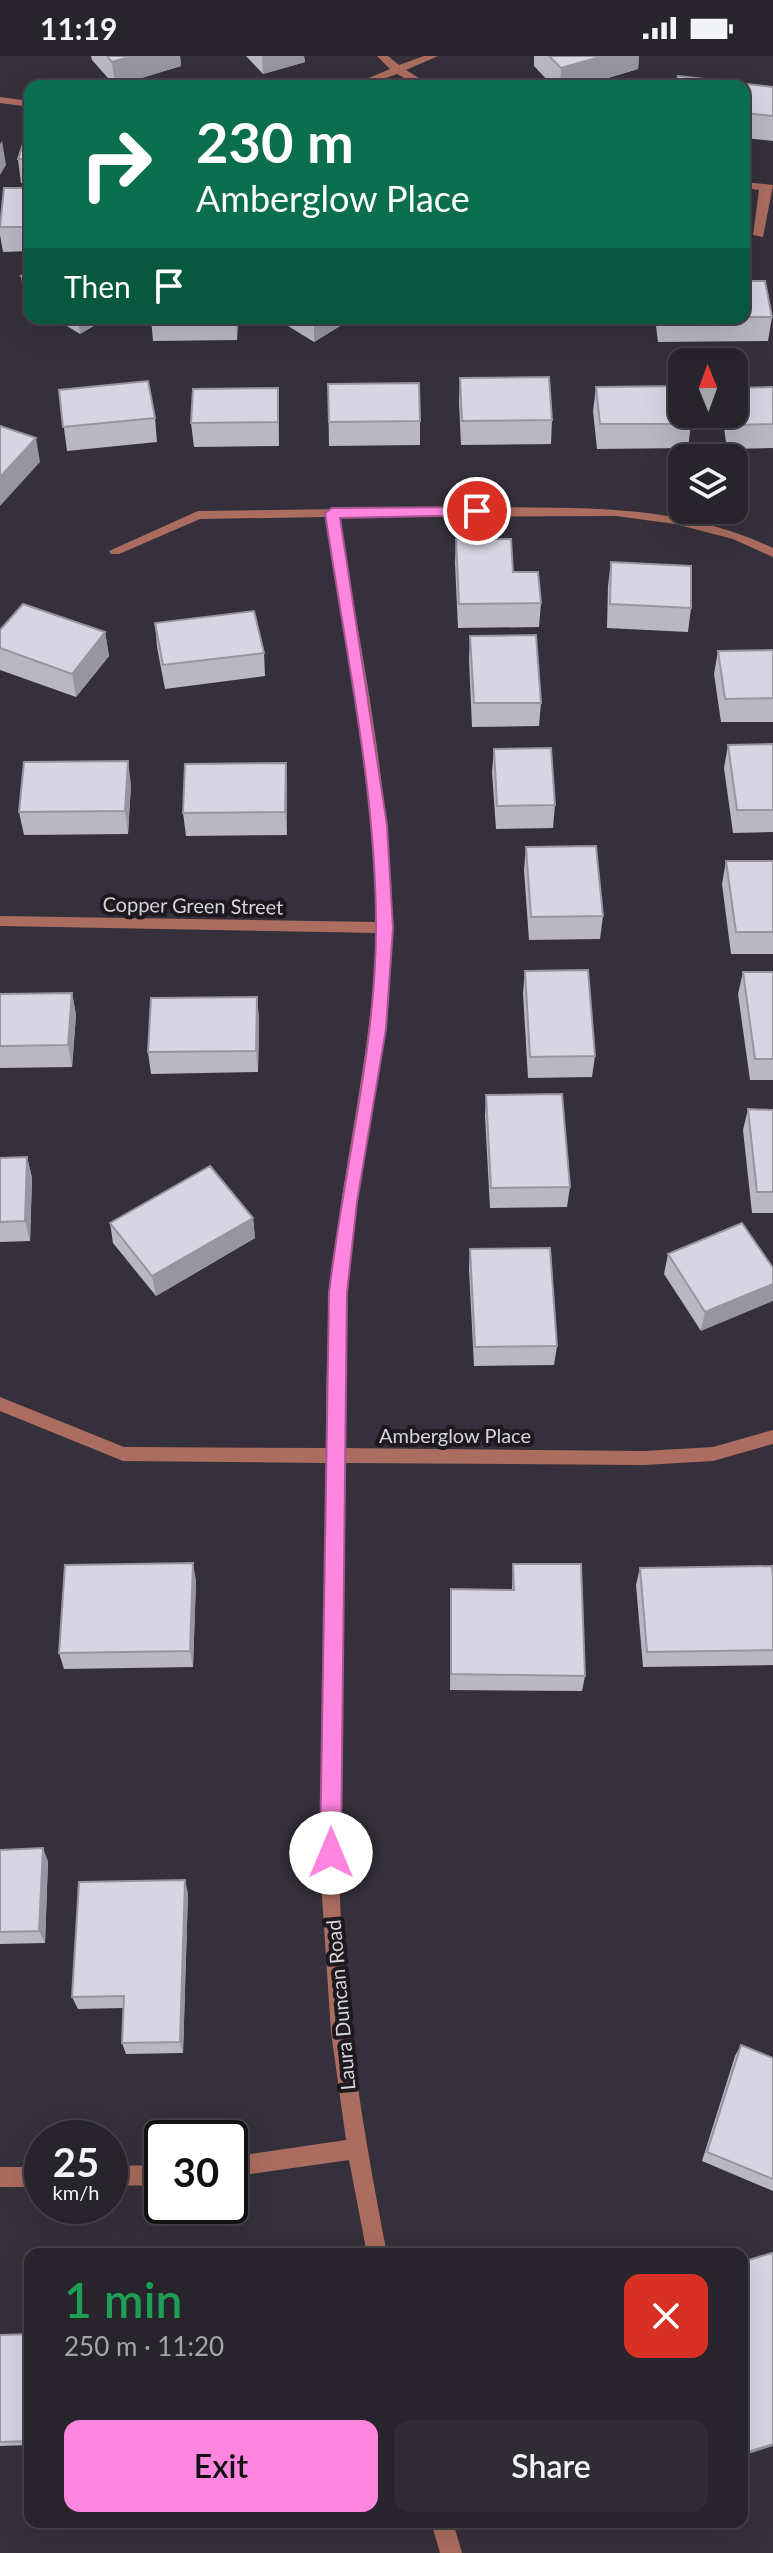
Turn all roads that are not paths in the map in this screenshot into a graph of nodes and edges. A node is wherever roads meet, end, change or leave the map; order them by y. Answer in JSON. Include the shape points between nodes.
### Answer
{"nodes":[{"id":1,"x":382,"y":56,"type":"edge"},
{"id":2,"x":433,"y":56,"type":"edge"},
{"id":3,"x":398,"y":70,"type":"junction"},
{"id":4,"x":371,"y":80,"type":"edge"},
{"id":5,"x":416,"y":80,"type":"edge"},
{"id":6,"x":0,"y":100,"type":"edge"},
{"id":7,"x":24,"y":103,"type":"edge"},
{"id":8,"x":769,"y":188,"type":"edge"},
{"id":9,"x":759,"y":235,"type":"dead end"},
{"id":10,"x":332,"y":513,"type":"junction"},
{"id":11,"x":115,"y":551,"type":"dead end"},
{"id":12,"x":773,"y":553,"type":"edge"},
{"id":13,"x":0,"y":921,"type":"edge"},
{"id":14,"x":384,"y":928,"type":"junction"},
{"id":15,"x":0,"y":1404,"type":"edge"},
{"id":16,"x":773,"y":1437,"type":"edge"},
{"id":17,"x":336,"y":1456,"type":"junction"},
{"id":18,"x":354,"y":2149,"type":"junction"},
{"id":19,"x":248,"y":2164,"type":"edge"},
{"id":20,"x":0,"y":2177,"type":"edge"},
{"id":21,"x":24,"y":2177,"type":"edge"},
{"id":22,"x":376,"y":2248,"type":"edge"},
{"id":23,"x":444,"y":2528,"type":"edge"},
{"id":24,"x":451,"y":2553,"type":"edge"}],
"edges":[{"from":1,"to":3,"type":"street"},
{"from":2,"to":3,"type":"street"},
{"from":3,"to":4,"type":"street"},
{"from":3,"to":5,"type":"street"},
{"from":6,"to":7,"type":"street"},
{"from":8,"to":9,"type":"street"},
{"from":10,"to":11,"type":"street","via":[[198,515]]},
{"from":10,"to":12,"type":"street","via":[[616,512],[737,536]]},
{"from":10,"to":14,"type":"street","name":"Laura Duncan Road","via":[[380,825]]},
{"from":13,"to":14,"type":"street","name":"Copper Green Street"},
{"from":14,"to":17,"type":"street","name":"Laura Duncan Road","via":[[378,1029],[338,1293]]},
{"from":15,"to":17,"type":"street","name":"Amberglow Place","via":[[123,1454]]},
{"from":16,"to":17,"type":"street","name":"Amberglow Place","via":[[713,1454],[644,1458]]},
{"from":17,"to":18,"type":"street","name":"Laura Duncan Road","via":[[331,1901]]},
{"from":18,"to":19,"type":"street"},
{"from":18,"to":22,"type":"street","name":"Laura Duncan Road"},
{"from":20,"to":21,"type":"street"},
{"from":23,"to":24,"type":"street"}]}
